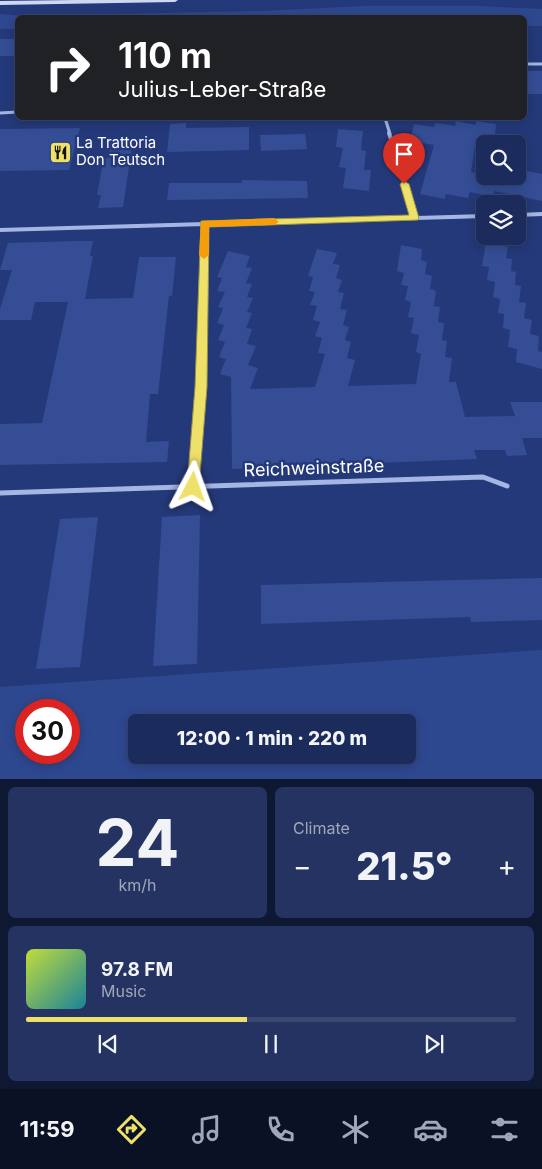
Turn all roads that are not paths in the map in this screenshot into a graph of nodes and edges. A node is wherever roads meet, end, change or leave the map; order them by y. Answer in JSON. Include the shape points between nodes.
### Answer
{"nodes":[{"id":1,"x":175,"y":0,"type":"edge"},
{"id":2,"x":0,"y":3,"type":"edge"},
{"id":3,"x":527,"y":64,"type":"edge"},
{"id":4,"x":542,"y":64,"type":"edge"},
{"id":5,"x":15,"y":112,"type":"edge"},
{"id":6,"x":0,"y":113,"type":"edge"},
{"id":7,"x":386,"y":120,"type":"edge"},
{"id":8,"x":542,"y":214,"type":"edge"},
{"id":9,"x":526,"y":215,"type":"edge"},
{"id":10,"x":476,"y":216,"type":"edge"},
{"id":11,"x":415,"y":218,"type":"junction"},
{"id":12,"x":204,"y":224,"type":"junction"},
{"id":13,"x":0,"y":230,"type":"edge"},
{"id":14,"x":507,"y":486,"type":"dead end"},
{"id":15,"x":193,"y":487,"type":"junction"},
{"id":16,"x":0,"y":493,"type":"edge"}],
"edges":[{"from":1,"to":2,"type":"main road"},
{"from":3,"to":4,"type":"street"},
{"from":5,"to":6,"type":"street"},
{"from":7,"to":11,"type":"street"},
{"from":8,"to":9,"type":"street"},
{"from":10,"to":11,"type":"street"},
{"from":11,"to":12,"type":"street"},
{"from":12,"to":13,"type":"street"},
{"from":12,"to":15,"type":"street","via":[[201,387]]},
{"from":14,"to":15,"type":"street","name":"Reichweinstraße","via":[[483,477]]},
{"from":15,"to":16,"type":"street","name":"Reichweinstraße"}]}
